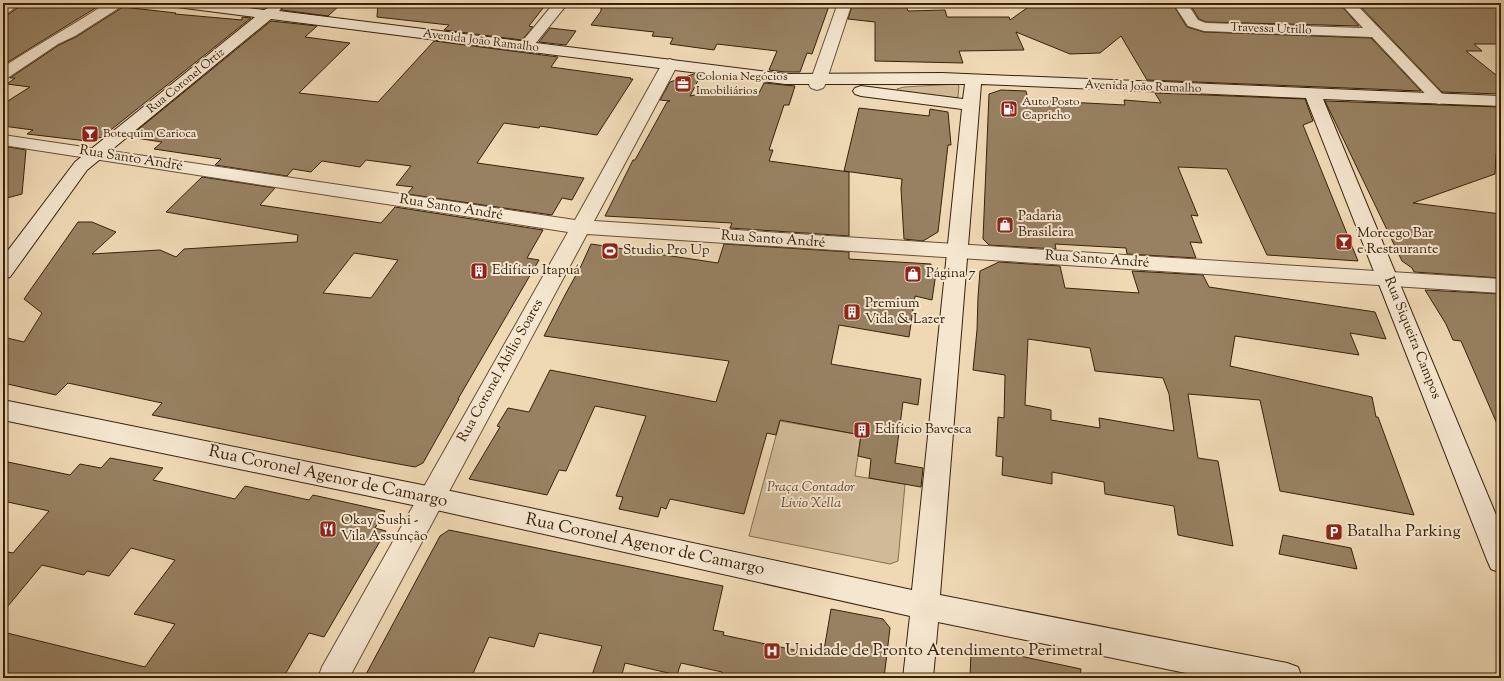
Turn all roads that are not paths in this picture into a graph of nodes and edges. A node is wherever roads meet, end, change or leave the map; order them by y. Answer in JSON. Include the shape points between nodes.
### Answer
{"nodes":[{"id":1,"x":14,"y":3,"type":"edge"},
{"id":2,"x":117,"y":3,"type":"edge"},
{"id":3,"x":177,"y":3,"type":"edge"},
{"id":4,"x":281,"y":3,"type":"edge"},
{"id":5,"x":561,"y":3,"type":"edge"},
{"id":6,"x":845,"y":3,"type":"edge"},
{"id":7,"x":1180,"y":3,"type":"edge"},
{"id":8,"x":1347,"y":3,"type":"edge"},
{"id":9,"x":3,"y":10,"type":"edge"},
{"id":10,"x":267,"y":14,"type":"junction"},
{"id":11,"x":1375,"y":33,"type":"junction"},
{"id":12,"x":526,"y":46,"type":"junction"},
{"id":13,"x":670,"y":64,"type":"junction"},
{"id":14,"x":3,"y":74,"type":"edge"},
{"id":15,"x":973,"y":80,"type":"junction"},
{"id":16,"x":818,"y":82,"type":"junction"},
{"id":17,"x":1313,"y":94,"type":"junction"},
{"id":18,"x":1439,"y":98,"type":"junction"},
{"id":19,"x":1501,"y":101,"type":"edge"},
{"id":20,"x":971,"y":105,"type":"junction"},
{"id":21,"x":3,"y":140,"type":"edge"},
{"id":22,"x":96,"y":154,"type":"junction"},
{"id":23,"x":580,"y":227,"type":"junction"},
{"id":24,"x":958,"y":252,"type":"junction"},
{"id":25,"x":3,"y":272,"type":"edge"},
{"id":26,"x":1388,"y":279,"type":"junction"},
{"id":27,"x":1501,"y":286,"type":"edge"},
{"id":28,"x":3,"y":410,"type":"edge"},
{"id":29,"x":432,"y":498,"type":"junction"},
{"id":30,"x":1501,"y":560,"type":"edge"},
{"id":31,"x":924,"y":606,"type":"junction"},
{"id":32,"x":333,"y":678,"type":"edge"},
{"id":33,"x":918,"y":678,"type":"edge"},
{"id":34,"x":1287,"y":678,"type":"edge"}],
"edges":[{"from":1,"to":9,"type":"street"},
{"from":2,"to":14,"type":"street"},
{"from":3,"to":10,"type":"street","name":"Avenida João Ramalho"},
{"from":4,"to":10,"type":"street","name":"Rua Coronel Ortiz"},
{"from":5,"to":12,"type":"street"},
{"from":6,"to":16,"type":"street"},
{"from":7,"to":11,"type":"street","name":"Travessa Utrillo","via":[[1193,23],[1204,27]]},
{"from":8,"to":11,"type":"street"},
{"from":10,"to":12,"type":"street","name":"Avenida João Ramalho"},
{"from":10,"to":22,"type":"street","name":"Rua Coronel Ortiz"},
{"from":11,"to":18,"type":"street"},
{"from":12,"to":13,"type":"street","name":"Avenida João Ramalho"},
{"from":13,"to":16,"type":"street","name":"Avenida João Ramalho"},
{"from":13,"to":23,"type":"street","name":"Rua Coronel Abílio Soares"},
{"from":15,"to":16,"type":"street","name":"Avenida João Ramalho","via":[[942,78]]},
{"from":15,"to":17,"type":"street","name":"Avenida João Ramalho"},
{"from":15,"to":20,"type":"street"},
{"from":16,"to":20,"type":"street","name":"Avenida João Ramalho"},
{"from":17,"to":18,"type":"street","name":"Avenida João Ramalho"},
{"from":17,"to":26,"type":"street","name":"Rua Siqueira Campos"},
{"from":18,"to":19,"type":"street","name":"Avenida João Ramalho"},
{"from":20,"to":24,"type":"street"},
{"from":21,"to":22,"type":"street","name":"Rua Santo André"},
{"from":22,"to":23,"type":"street","name":"Rua Santo André"},
{"from":22,"to":25,"type":"street","name":"Rua Coronel Ortiz","via":[[77,170]]},
{"from":23,"to":24,"type":"street","name":"Rua Santo André"},
{"from":23,"to":29,"type":"street","name":"Rua Coronel Abílio Soares"},
{"from":24,"to":26,"type":"street","name":"Rua Santo André"},
{"from":24,"to":31,"type":"street"},
{"from":26,"to":27,"type":"street","name":"Rua Santo André"},
{"from":26,"to":30,"type":"street","name":"Rua Siqueira Campos"},
{"from":28,"to":29,"type":"street","name":"Rua Coronel Agenor de Camargo"},
{"from":29,"to":31,"type":"street","name":"Rua Coronel Agenor de Camargo"},
{"from":29,"to":32,"type":"street","name":"Rua Coronel Abílio Soares"},
{"from":31,"to":33,"type":"street"},
{"from":31,"to":34,"type":"street","name":"Rua Coronel Agenor de Camargo"}]}
